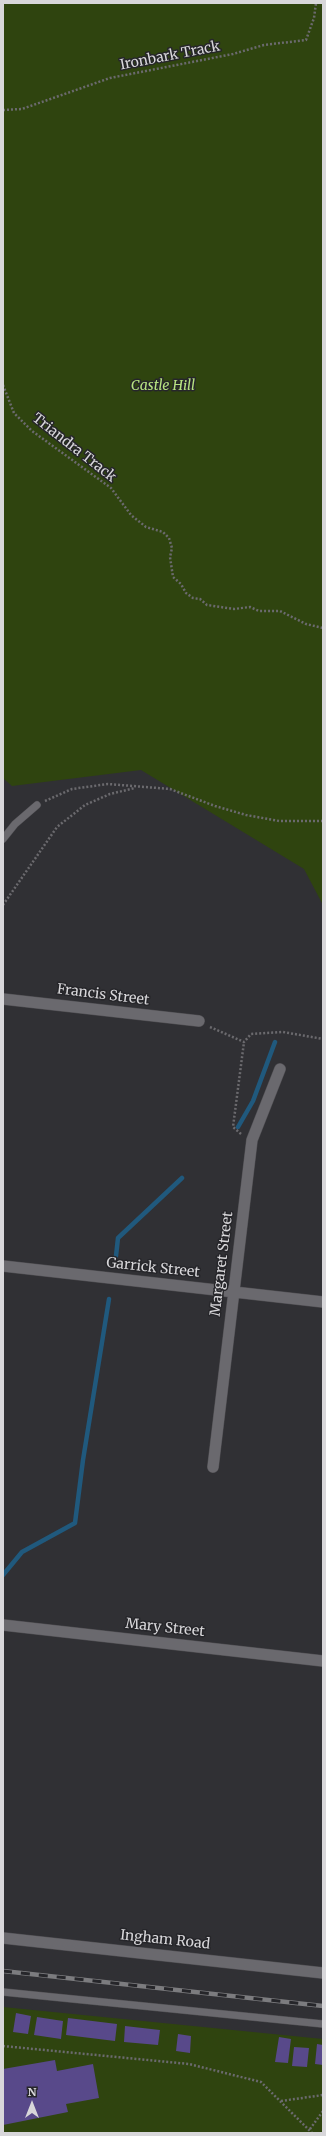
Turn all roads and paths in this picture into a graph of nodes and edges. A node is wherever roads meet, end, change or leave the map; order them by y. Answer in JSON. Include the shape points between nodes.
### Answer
{"nodes":[{"id":1,"x":316,"y":3,"type":"edge"},
{"id":2,"x":3,"y":110,"type":"edge"},
{"id":3,"x":3,"y":385,"type":"edge"},
{"id":4,"x":323,"y":628,"type":"edge"},
{"id":5,"x":138,"y":787,"type":"junction"},
{"id":6,"x":37,"y":805,"type":"joint"},
{"id":7,"x":323,"y":821,"type":"edge"},
{"id":8,"x":3,"y":839,"type":"edge"},
{"id":9,"x":3,"y":905,"type":"edge"},
{"id":10,"x":3,"y":999,"type":"edge"},
{"id":11,"x":199,"y":1021,"type":"joint"},
{"id":12,"x":323,"y":1039,"type":"edge"},
{"id":13,"x":244,"y":1042,"type":"junction"},
{"id":14,"x":280,"y":1069,"type":"dead end"},
{"id":15,"x":252,"y":1140,"type":"junction"},
{"id":16,"x":3,"y":1266,"type":"edge"},
{"id":17,"x":234,"y":1292,"type":"junction"},
{"id":18,"x":323,"y":1302,"type":"edge"},
{"id":19,"x":213,"y":1468,"type":"dead end"},
{"id":20,"x":3,"y":1625,"type":"edge"},
{"id":21,"x":323,"y":1661,"type":"edge"},
{"id":22,"x":3,"y":1938,"type":"edge"},
{"id":23,"x":323,"y":1973,"type":"edge"},
{"id":24,"x":3,"y":1992,"type":"edge"},
{"id":25,"x":323,"y":2024,"type":"edge"},
{"id":26,"x":3,"y":2046,"type":"edge"},
{"id":27,"x":323,"y":2095,"type":"edge"},
{"id":28,"x":281,"y":2101,"type":"junction"},
{"id":29,"x":323,"y":2111,"type":"edge"},
{"id":30,"x":310,"y":2129,"type":"junction"},
{"id":31,"x":312,"y":2133,"type":"edge"}],
"edges":[{"from":1,"to":2,"type":"path","name":"Ironbark Track","via":[[306,40],[264,45],[233,54],[110,78],[22,109]]},
{"from":3,"to":4,"type":"path","name":"Triandra Track","via":[[14,413],[32,431],[110,488],[131,515],[146,527],[163,532],[169,538],[173,577],[186,593],[207,605],[280,611],[306,624]]},
{"from":5,"to":6,"type":"path","via":[[108,784],[72,789]]},
{"from":5,"to":7,"type":"path","via":[[170,789],[215,806],[279,822]]},
{"from":5,"to":9,"type":"path","via":[[110,794],[85,805],[57,827]]},
{"from":6,"to":8,"type":"lane","via":[[15,824]]},
{"from":10,"to":11,"type":"street","name":"Francis Street"},
{"from":11,"to":13,"type":"path","via":[[222,1034]]},
{"from":12,"to":13,"type":"path","via":[[283,1032],[251,1034]]},
{"from":13,"to":15,"type":"path","via":[[233,1126]]},
{"from":14,"to":15,"type":"street","name":"Margaret Street"},
{"from":15,"to":17,"type":"street","name":"Margaret Street"},
{"from":16,"to":17,"type":"street","name":"Garrick Street"},
{"from":17,"to":18,"type":"street","name":"Garrick Street"},
{"from":17,"to":19,"type":"street","name":"Margaret Street"},
{"from":20,"to":21,"type":"street","name":"Mary Street"},
{"from":22,"to":23,"type":"street","name":"Ingham Road"},
{"from":24,"to":25,"type":"lane"},
{"from":26,"to":28,"type":"path","via":[[189,2064],[261,2082]]},
{"from":27,"to":28,"type":"path"},
{"from":28,"to":30,"type":"path"},
{"from":29,"to":30,"type":"path"},
{"from":30,"to":31,"type":"path"}]}
